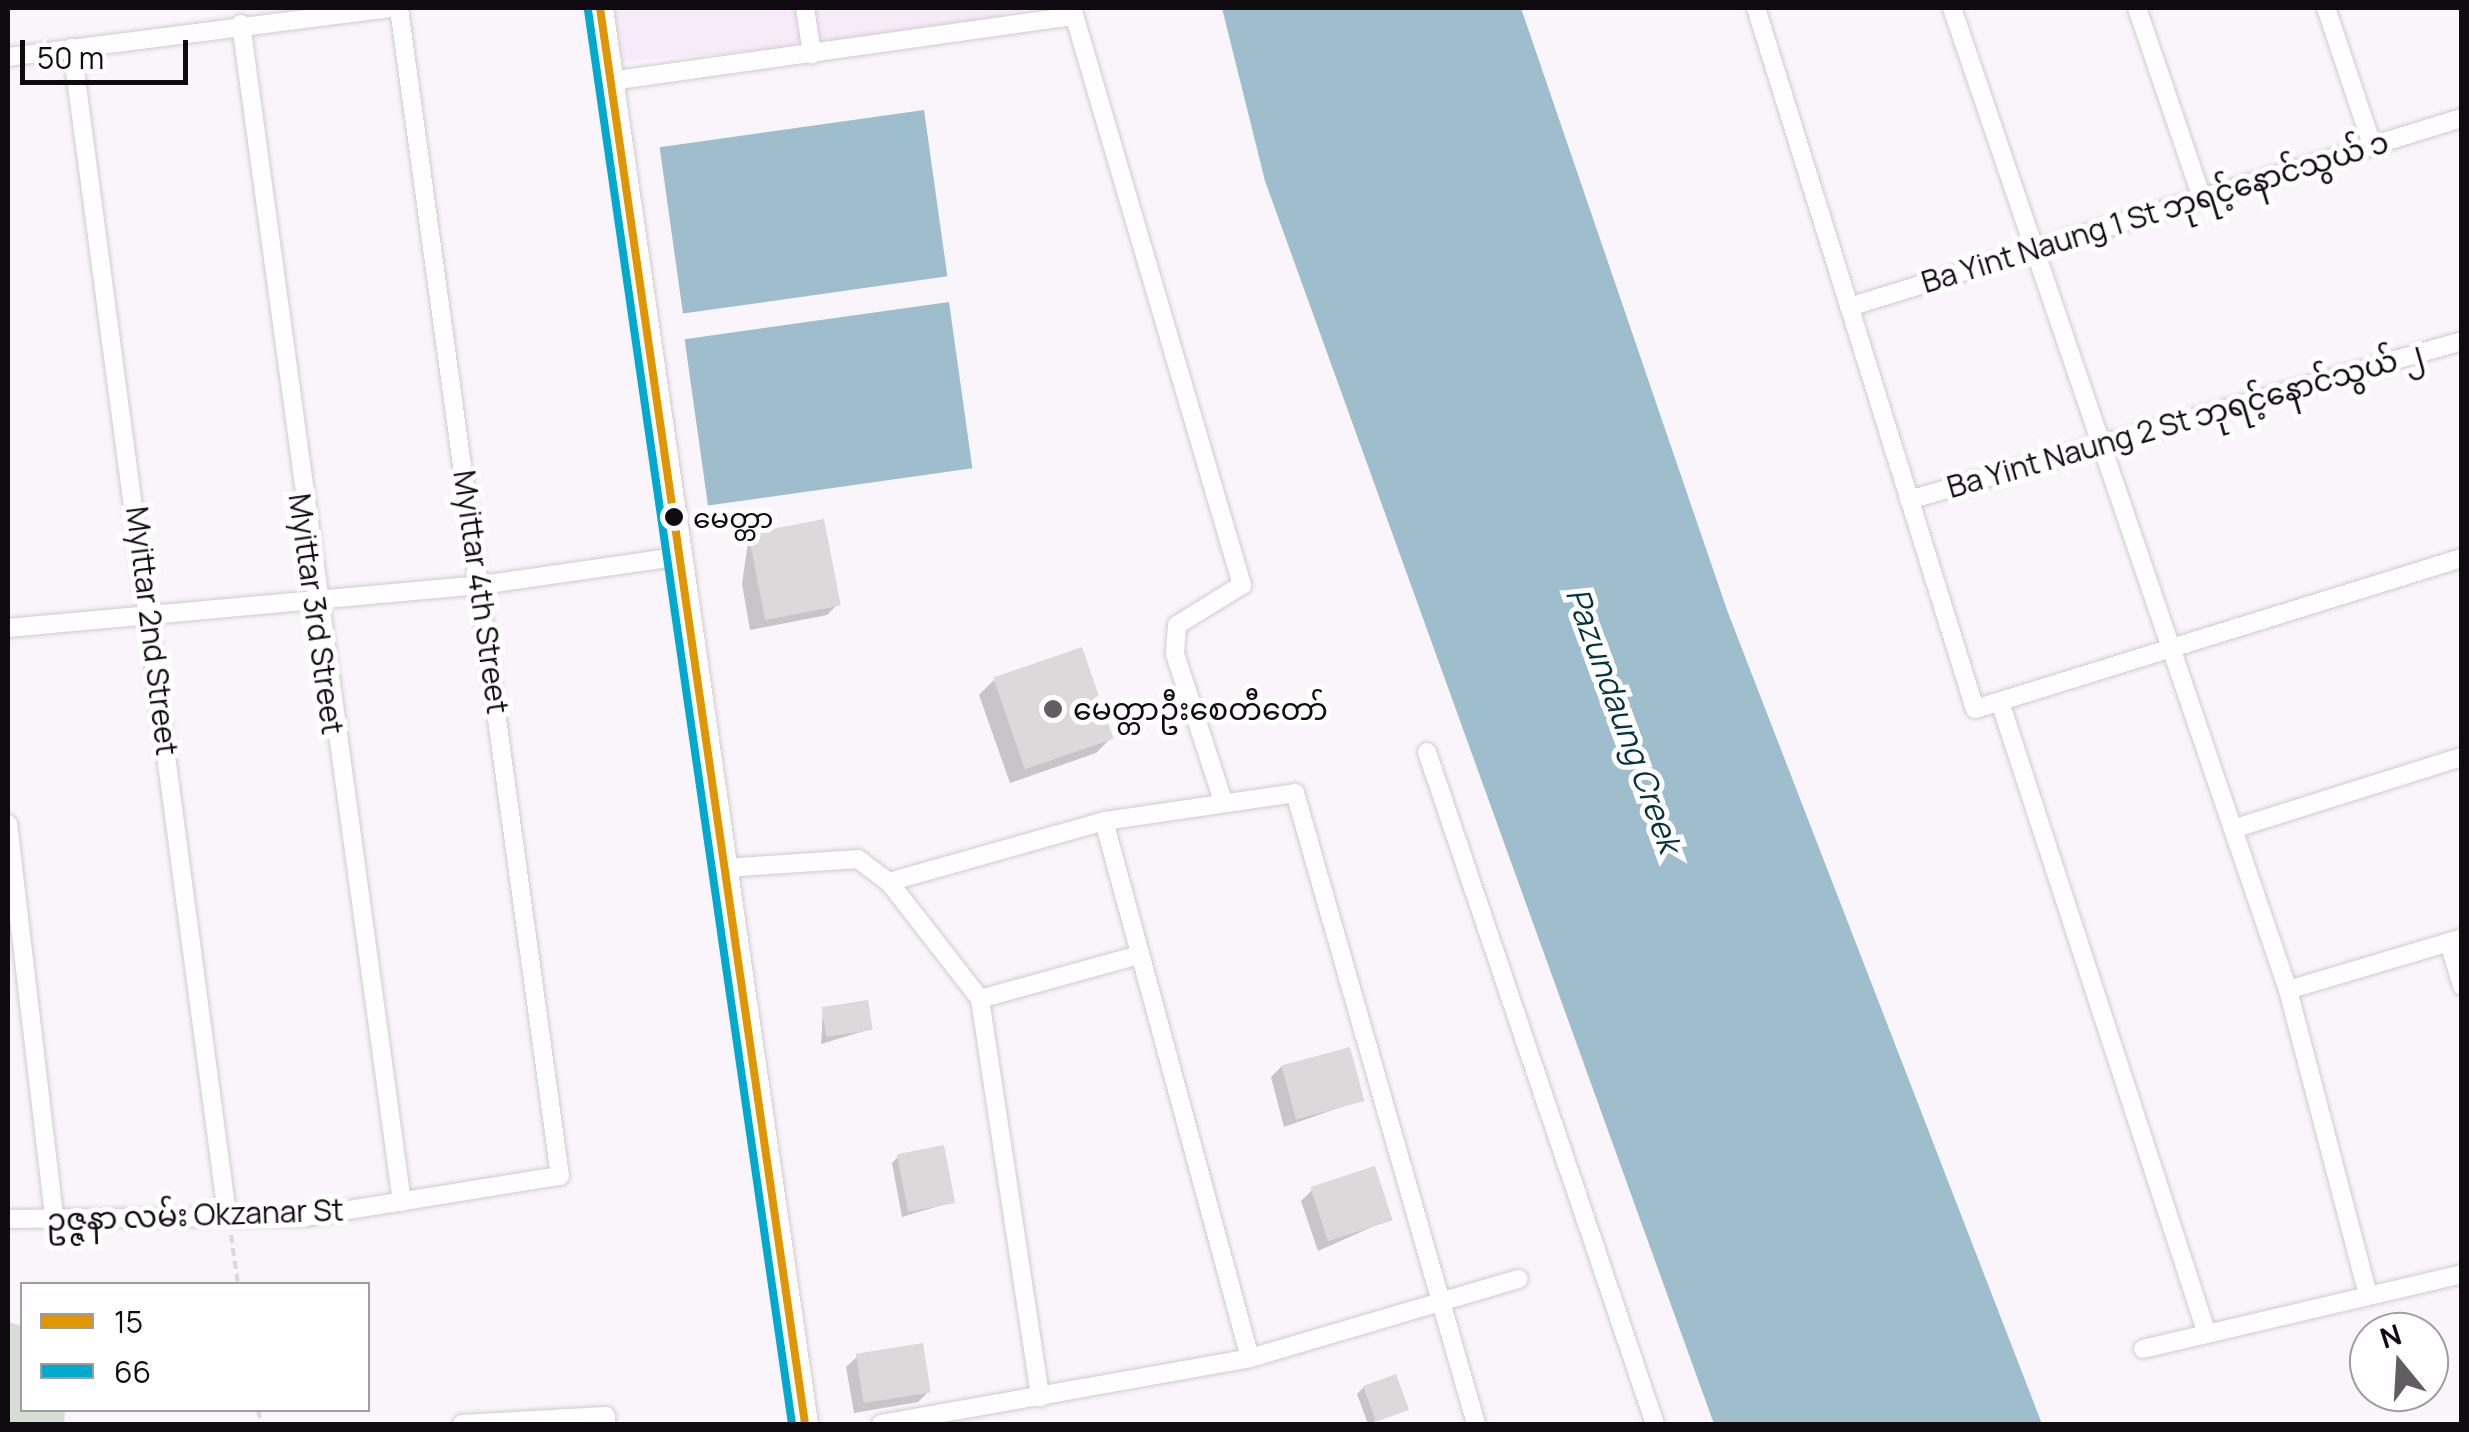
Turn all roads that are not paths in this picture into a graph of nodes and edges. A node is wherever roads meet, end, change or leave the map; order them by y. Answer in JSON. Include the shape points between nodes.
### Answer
{"nodes":[{"id":1,"x":389,"y":8,"type":"edge"},
{"id":2,"x":399,"y":8,"type":"edge"},
{"id":3,"x":600,"y":8,"type":"edge"},
{"id":4,"x":805,"y":8,"type":"edge"},
{"id":5,"x":1756,"y":8,"type":"edge"},
{"id":6,"x":1952,"y":8,"type":"edge"},
{"id":7,"x":2137,"y":8,"type":"edge"},
{"id":8,"x":2326,"y":8,"type":"edge"},
{"id":9,"x":1073,"y":12,"type":"edge"},
{"id":10,"x":241,"y":24,"type":"junction"},
{"id":11,"x":72,"y":48,"type":"junction"},
{"id":12,"x":812,"y":54,"type":"junction"},
{"id":13,"x":8,"y":57,"type":"edge"},
{"id":14,"x":612,"y":81,"type":"junction"},
{"id":15,"x":2462,"y":118,"type":"edge"},
{"id":16,"x":2372,"y":146,"type":"junction"},
{"id":17,"x":2202,"y":198,"type":"junction"},
{"id":18,"x":2036,"y":249,"type":"junction"},
{"id":19,"x":1849,"y":306,"type":"junction"},
{"id":20,"x":2462,"y":341,"type":"edge"},
{"id":21,"x":2099,"y":446,"type":"junction"},
{"id":22,"x":1909,"y":500,"type":"junction"},
{"id":23,"x":683,"y":556,"type":"junction"},
{"id":24,"x":2462,"y":558,"type":"edge"},
{"id":25,"x":481,"y":585,"type":"junction"},
{"id":26,"x":313,"y":600,"type":"junction"},
{"id":27,"x":150,"y":616,"type":"junction"},
{"id":28,"x":8,"y":628,"type":"edge"},
{"id":29,"x":2168,"y":649,"type":"junction"},
{"id":30,"x":2000,"y":702,"type":"junction"},
{"id":31,"x":1427,"y":752,"type":"dead end"},
{"id":32,"x":2462,"y":757,"type":"edge"},
{"id":33,"x":1222,"y":798,"type":"junction"},
{"id":34,"x":1104,"y":821,"type":"junction"},
{"id":35,"x":8,"y":824,"type":"edge"},
{"id":36,"x":2233,"y":829,"type":"junction"},
{"id":37,"x":725,"y":868,"type":"junction"},
{"id":38,"x":889,"y":882,"type":"junction"},
{"id":39,"x":2456,"y":940,"type":"edge"},
{"id":40,"x":1135,"y":956,"type":"junction"},
{"id":41,"x":2462,"y":986,"type":"edge"},
{"id":42,"x":2288,"y":990,"type":"junction"},
{"id":43,"x":980,"y":999,"type":"junction"},
{"id":44,"x":560,"y":1176,"type":"joint"},
{"id":45,"x":402,"y":1202,"type":"junction"},
{"id":46,"x":227,"y":1215,"type":"junction"},
{"id":47,"x":8,"y":1218,"type":"edge"},
{"id":48,"x":55,"y":1223,"type":"junction"},
{"id":49,"x":2462,"y":1274,"type":"edge"},
{"id":50,"x":1519,"y":1278,"type":"dead end"},
{"id":51,"x":1443,"y":1295,"type":"junction"},
{"id":52,"x":2368,"y":1296,"type":"junction"},
{"id":53,"x":2207,"y":1334,"type":"junction"},
{"id":54,"x":2143,"y":1349,"type":"dead end"},
{"id":55,"x":1250,"y":1358,"type":"junction"},
{"id":56,"x":1040,"y":1398,"type":"junction"},
{"id":57,"x":606,"y":1420,"type":"edge"},
{"id":58,"x":462,"y":1424,"type":"edge"},
{"id":59,"x":806,"y":1424,"type":"edge"},
{"id":60,"x":881,"y":1424,"type":"edge"},
{"id":61,"x":1476,"y":1424,"type":"edge"},
{"id":62,"x":1656,"y":1424,"type":"edge"}],
"edges":[{"from":1,"to":10,"type":"street"},
{"from":2,"to":25,"type":"street","name":"Myittar 4th Street"},
{"from":3,"to":14,"type":"main road"},
{"from":4,"to":12,"type":"street"},
{"from":5,"to":19,"type":"street"},
{"from":6,"to":18,"type":"street"},
{"from":7,"to":17,"type":"street"},
{"from":8,"to":16,"type":"street"},
{"from":9,"to":12,"type":"street"},
{"from":9,"to":33,"type":"street","via":[[1242,586],[1177,624],[1175,654]]},
{"from":10,"to":11,"type":"street"},
{"from":10,"to":26,"type":"street","name":"Myittar 3rd Street"},
{"from":11,"to":13,"type":"street"},
{"from":11,"to":27,"type":"street","name":"Myittar 2nd Street"},
{"from":12,"to":14,"type":"street"},
{"from":14,"to":23,"type":"main road"},
{"from":15,"to":16,"type":"street","name":"Ba Yint Naung 1 St ဘုရင့်နောင်သွယ် ၁"},
{"from":16,"to":17,"type":"street","name":"Ba Yint Naung 1 St ဘုရင့်နောင်သွယ် ၁"},
{"from":17,"to":18,"type":"street","name":"Ba Yint Naung 1 St ဘုရင့်နောင်သွယ် ၁"},
{"from":18,"to":19,"type":"street","name":"Ba Yint Naung 1 St ဘုရင့်နောင်သွယ် ၁"},
{"from":18,"to":21,"type":"street"},
{"from":19,"to":22,"type":"street"},
{"from":20,"to":21,"type":"street","name":"Ba Yint Naung 2 St ဘုရင့်နောင်သွယ် ၂"},
{"from":21,"to":22,"type":"street","name":"Ba Yint Naung 2 St ဘုရင့်နောင်သွယ် ၂"},
{"from":21,"to":29,"type":"street"},
{"from":22,"to":30,"type":"street","via":[[1975,710]]},
{"from":23,"to":25,"type":"street"},
{"from":23,"to":37,"type":"main road"},
{"from":24,"to":29,"type":"street"},
{"from":25,"to":26,"type":"street"},
{"from":25,"to":44,"type":"street","name":"Myittar 4th Street"},
{"from":26,"to":27,"type":"street"},
{"from":26,"to":45,"type":"street","name":"Myittar 3rd Street"},
{"from":27,"to":28,"type":"street"},
{"from":27,"to":46,"type":"street","name":"Myittar 2nd Street"},
{"from":29,"to":30,"type":"street"},
{"from":29,"to":36,"type":"street"},
{"from":30,"to":53,"type":"street"},
{"from":31,"to":62,"type":"street"},
{"from":32,"to":36,"type":"street"},
{"from":33,"to":34,"type":"street"},
{"from":33,"to":51,"type":"street","via":[[1285,792],[1302,800],[1371,1077]]},
{"from":34,"to":38,"type":"street"},
{"from":34,"to":40,"type":"street"},
{"from":35,"to":48,"type":"street"},
{"from":36,"to":42,"type":"street"},
{"from":37,"to":38,"type":"street","via":[[846,856]]},
{"from":37,"to":59,"type":"main road"},
{"from":38,"to":43,"type":"street"},
{"from":39,"to":41,"type":"street"},
{"from":39,"to":42,"type":"street"},
{"from":40,"to":43,"type":"street"},
{"from":40,"to":55,"type":"street"},
{"from":42,"to":52,"type":"street"},
{"from":43,"to":56,"type":"street"},
{"from":44,"to":45,"type":"street","name":"ဥဇ္ဇနာ လမ်း Okzanar St"},
{"from":45,"to":46,"type":"street","name":"ဥဇ္ဇနာ လမ်း Okzanar St","via":[[306,1217]]},
{"from":46,"to":48,"type":"street","name":"ဥဇ္ဇနာ လမ်း Okzanar St"},
{"from":47,"to":48,"type":"street","name":"ဥဇ္ဇနာ လမ်း Okzanar St"},
{"from":49,"to":52,"type":"street"},
{"from":50,"to":51,"type":"street"},
{"from":51,"to":55,"type":"street"},
{"from":51,"to":61,"type":"street"},
{"from":52,"to":53,"type":"street"},
{"from":53,"to":54,"type":"street"},
{"from":55,"to":56,"type":"street"},
{"from":56,"to":60,"type":"street"},
{"from":57,"to":58,"type":"street"}]}
